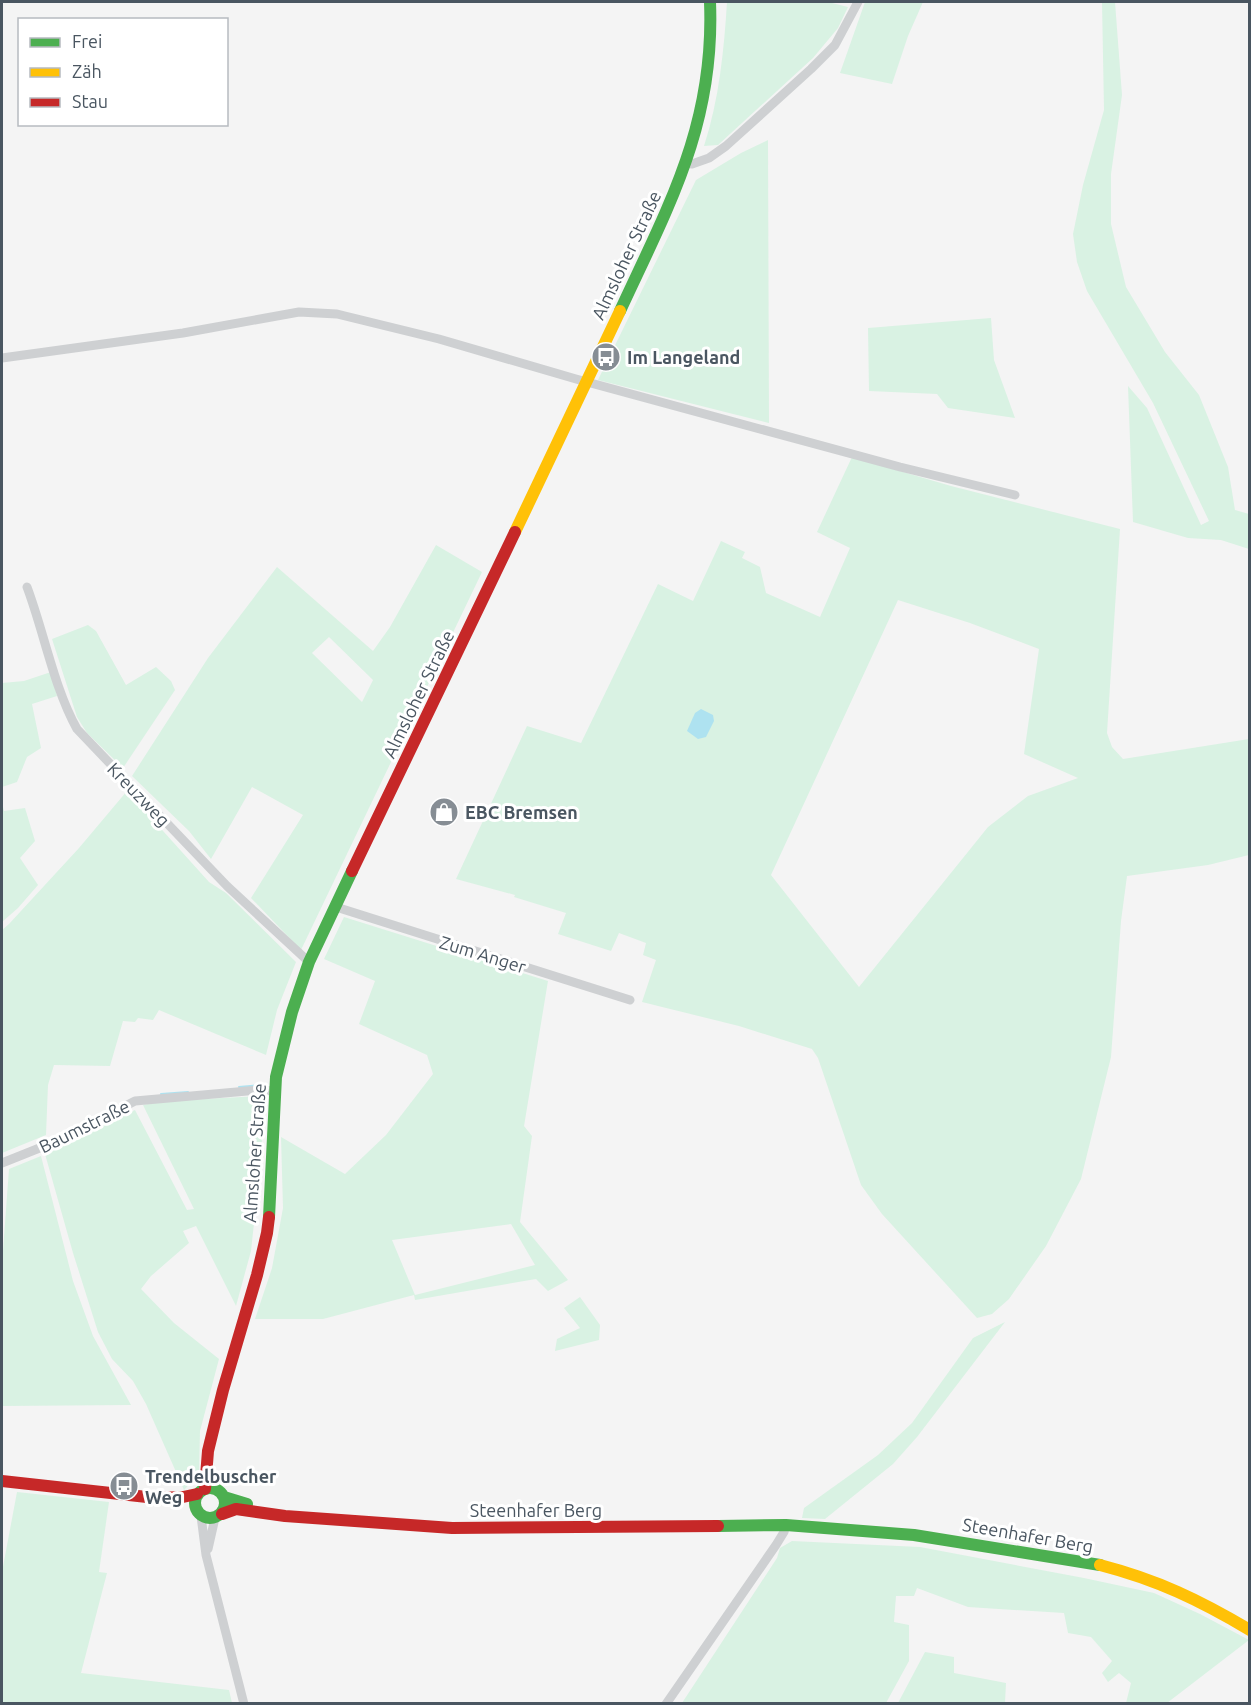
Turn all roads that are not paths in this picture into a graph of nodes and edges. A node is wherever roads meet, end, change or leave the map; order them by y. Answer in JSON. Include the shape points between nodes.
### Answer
{"nodes":[{"id":1,"x":710,"y":2,"type":"edge"},
{"id":2,"x":858,"y":2,"type":"edge"},
{"id":3,"x":687,"y":163,"type":"junction"},
{"id":4,"x":2,"y":358,"type":"edge"},
{"id":5,"x":586,"y":381,"type":"junction"},
{"id":6,"x":1015,"y":495,"type":"dead end"},
{"id":7,"x":27,"y":587,"type":"dead end"},
{"id":8,"x":336,"y":907,"type":"junction"},
{"id":9,"x":309,"y":962,"type":"junction"},
{"id":10,"x":630,"y":1000,"type":"dead end"},
{"id":11,"x":275,"y":1091,"type":"junction"},
{"id":12,"x":2,"y":1163,"type":"edge"},
{"id":13,"x":2,"y":1481,"type":"edge"},
{"id":14,"x":210,"y":1492,"type":"junction"},
{"id":15,"x":156,"y":1498,"type":"junction"},
{"id":16,"x":198,"y":1512,"type":"junction"},
{"id":17,"x":218,"y":1516,"type":"junction"},
{"id":18,"x":322,"y":1518,"type":"junction"},
{"id":19,"x":786,"y":1525,"type":"junction"},
{"id":20,"x":206,"y":1555,"type":"junction"},
{"id":21,"x":1250,"y":1630,"type":"edge"},
{"id":22,"x":244,"y":1704,"type":"edge"},
{"id":23,"x":666,"y":1704,"type":"edge"}],
"edges":[{"from":1,"to":3,"type":"street","name":"Almsloher Straße","via":[[704,98]]},
{"from":2,"to":3,"type":"street","via":[[835,45],[811,69],[726,146],[710,158]]},
{"from":3,"to":5,"type":"street","name":"Almsloher Straße"},
{"from":4,"to":5,"type":"street","via":[[299,312],[337,314]]},
{"from":5,"to":6,"type":"street"},
{"from":5,"to":8,"type":"street","name":"Almsloher Straße"},
{"from":7,"to":9,"type":"street","name":"Kreuzweg","via":[[67,711],[77,729],[227,886]]},
{"from":8,"to":9,"type":"street","name":"Almsloher Straße"},
{"from":8,"to":10,"type":"street","name":"Zum Anger"},
{"from":9,"to":11,"type":"street","name":"Almsloher Straße","via":[[280,1057]]},
{"from":11,"to":12,"type":"street","name":"Baumstraße","via":[[135,1101],[57,1141]]},
{"from":11,"to":14,"type":"street","name":"Almsloher Straße","via":[[267,1233],[225,1380]]},
{"from":13,"to":15,"type":"street"},
{"from":14,"to":15,"type":"street"},
{"from":14,"to":16,"type":"street"},
{"from":14,"to":17,"type":"street","via":[[225,1503]]},
{"from":14,"to":18,"type":"street","name":"Steenhafer Berg","via":[[236,1502]]},
{"from":15,"to":16,"type":"street","name":"Steenhafer Berg"},
{"from":16,"to":17,"type":"street","name":"Steenhafer Berg","via":[[208,1519]]},
{"from":16,"to":20,"type":"street"},
{"from":17,"to":18,"type":"street","name":"Steenhafer Berg","via":[[236,1509]]},
{"from":17,"to":20,"type":"street"},
{"from":18,"to":19,"type":"street","name":"Steenhafer Berg","via":[[452,1528]]},
{"from":19,"to":21,"type":"street","name":"Steenhafer Berg","via":[[914,1535],[1087,1562],[1179,1591]]},
{"from":19,"to":23,"type":"street"},
{"from":20,"to":22,"type":"street"}]}
